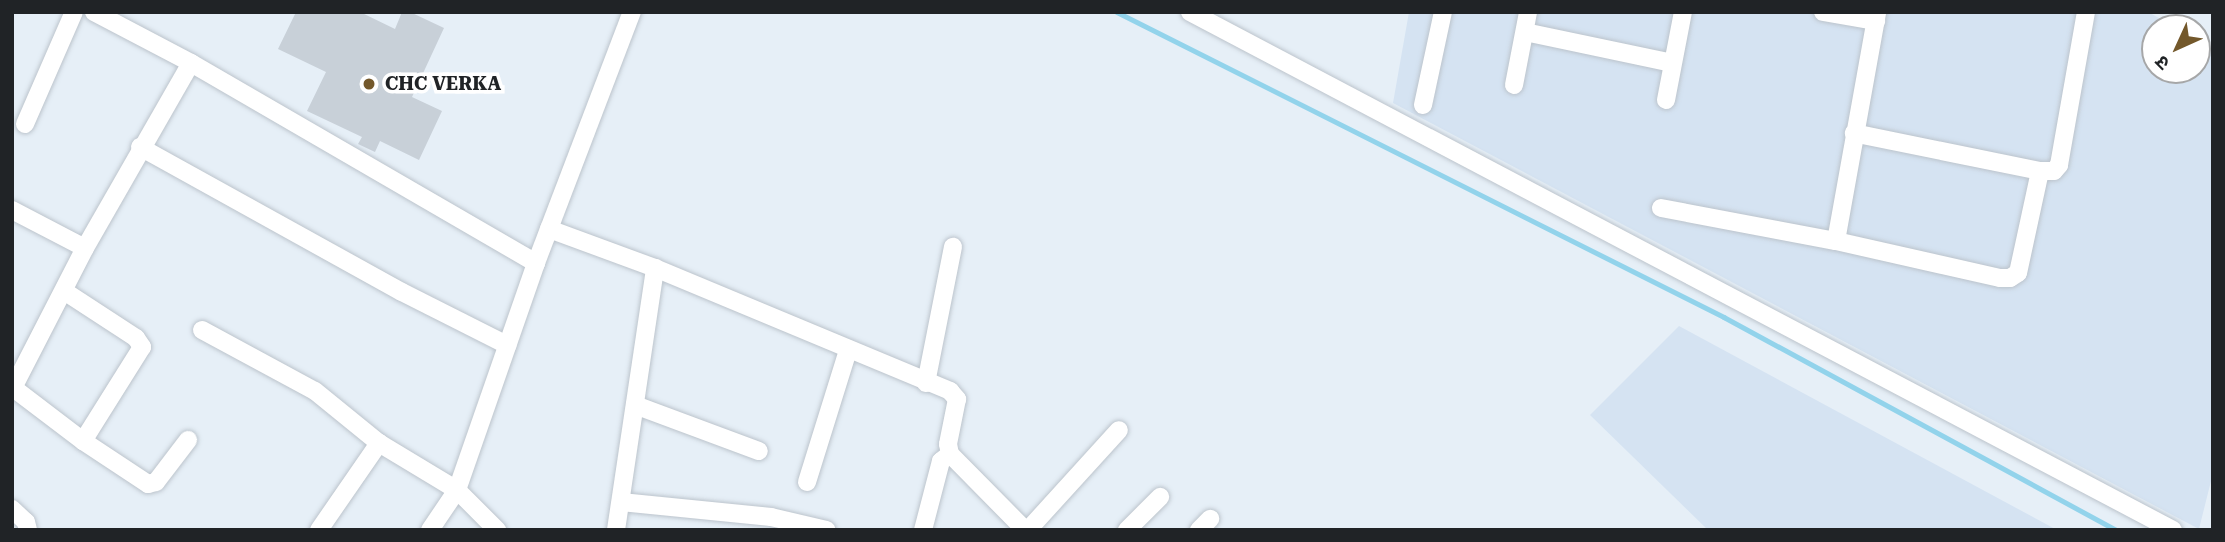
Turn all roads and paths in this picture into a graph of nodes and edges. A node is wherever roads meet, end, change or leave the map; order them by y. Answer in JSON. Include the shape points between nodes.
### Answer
{"nodes":[{"id":1,"x":74,"y":12,"type":"edge"},
{"id":2,"x":94,"y":12,"type":"edge"},
{"id":3,"x":632,"y":12,"type":"edge"},
{"id":4,"x":1190,"y":12,"type":"edge"},
{"id":5,"x":1443,"y":12,"type":"edge"},
{"id":6,"x":1528,"y":12,"type":"edge"},
{"id":7,"x":1683,"y":12,"type":"edge"},
{"id":8,"x":1824,"y":12,"type":"edge"},
{"id":9,"x":2086,"y":12,"type":"edge"},
{"id":10,"x":1877,"y":17,"type":"edge"},
{"id":11,"x":1525,"y":32,"type":"junction"},
{"id":12,"x":191,"y":63,"type":"junction"},
{"id":13,"x":1672,"y":63,"type":"junction"},
{"id":14,"x":1514,"y":85,"type":"dead end"},
{"id":15,"x":1666,"y":100,"type":"dead end"},
{"id":16,"x":1423,"y":105,"type":"dead end"},
{"id":17,"x":25,"y":124,"type":"dead end"},
{"id":18,"x":1854,"y":132,"type":"junction"},
{"id":19,"x":140,"y":147,"type":"junction"},
{"id":20,"x":2040,"y":171,"type":"junction"},
{"id":21,"x":1661,"y":208,"type":"dead end"},
{"id":22,"x":12,"y":210,"type":"edge"},
{"id":23,"x":550,"y":229,"type":"junction"},
{"id":24,"x":1836,"y":241,"type":"junction"},
{"id":25,"x":953,"y":247,"type":"dead end"},
{"id":26,"x":85,"y":248,"type":"junction"},
{"id":27,"x":536,"y":263,"type":"junction"},
{"id":28,"x":655,"y":268,"type":"junction"},
{"id":29,"x":64,"y":291,"type":"junction"},
{"id":30,"x":202,"y":330,"type":"dead end"},
{"id":31,"x":507,"y":345,"type":"junction"},
{"id":32,"x":848,"y":350,"type":"junction"},
{"id":33,"x":926,"y":383,"type":"junction"},
{"id":34,"x":13,"y":387,"type":"edge"},
{"id":35,"x":635,"y":405,"type":"junction"},
{"id":36,"x":1119,"y":430,"type":"dead end"},
{"id":37,"x":188,"y":440,"type":"dead end"},
{"id":38,"x":83,"y":441,"type":"junction"},
{"id":39,"x":379,"y":443,"type":"junction"},
{"id":40,"x":759,"y":451,"type":"dead end"},
{"id":41,"x":950,"y":454,"type":"junction"},
{"id":42,"x":807,"y":482,"type":"dead end"},
{"id":43,"x":457,"y":490,"type":"junction"},
{"id":44,"x":1160,"y":497,"type":"dead end"},
{"id":45,"x":621,"y":502,"type":"junction"},
{"id":46,"x":12,"y":509,"type":"edge"},
{"id":47,"x":28,"y":530,"type":"edge"},
{"id":48,"x":319,"y":530,"type":"edge"},
{"id":49,"x":430,"y":530,"type":"edge"},
{"id":50,"x":497,"y":530,"type":"edge"},
{"id":51,"x":616,"y":530,"type":"edge"},
{"id":52,"x":827,"y":530,"type":"edge"},
{"id":53,"x":923,"y":530,"type":"edge"},
{"id":54,"x":1026,"y":530,"type":"edge"},
{"id":55,"x":1127,"y":530,"type":"edge"},
{"id":56,"x":2173,"y":530,"type":"edge"}],
"edges":[{"from":1,"to":17,"type":"street"},
{"from":2,"to":12,"type":"street"},
{"from":3,"to":23,"type":"street"},
{"from":4,"to":56,"type":"street"},
{"from":5,"to":16,"type":"street"},
{"from":6,"to":11,"type":"street"},
{"from":7,"to":13,"type":"street"},
{"from":8,"to":10,"type":"street"},
{"from":9,"to":20,"type":"street","via":[[2059,165],[2054,171]]},
{"from":10,"to":18,"type":"street"},
{"from":11,"to":13,"type":"street"},
{"from":11,"to":14,"type":"street"},
{"from":12,"to":19,"type":"street"},
{"from":12,"to":27,"type":"street"},
{"from":13,"to":15,"type":"street"},
{"from":18,"to":20,"type":"street"},
{"from":18,"to":24,"type":"street"},
{"from":19,"to":26,"type":"street"},
{"from":19,"to":31,"type":"street"},
{"from":20,"to":24,"type":"street","via":[[2022,264],[2010,278]]},
{"from":21,"to":24,"type":"street"},
{"from":22,"to":26,"type":"street"},
{"from":23,"to":27,"type":"street"},
{"from":23,"to":28,"type":"street"},
{"from":25,"to":33,"type":"street"},
{"from":26,"to":29,"type":"street"},
{"from":27,"to":31,"type":"street"},
{"from":28,"to":32,"type":"street"},
{"from":28,"to":35,"type":"street"},
{"from":29,"to":34,"type":"street"},
{"from":29,"to":38,"type":"street","via":[[136,338],[142,347]]},
{"from":30,"to":39,"type":"street","via":[[315,391]]},
{"from":31,"to":43,"type":"street"},
{"from":32,"to":33,"type":"street"},
{"from":32,"to":42,"type":"street"},
{"from":33,"to":41,"type":"street","via":[[950,391],[957,399]]},
{"from":34,"to":38,"type":"street"},
{"from":35,"to":40,"type":"street"},
{"from":35,"to":45,"type":"street"},
{"from":36,"to":54,"type":"street"},
{"from":37,"to":38,"type":"street","via":[[156,482],[148,484]]},
{"from":39,"to":43,"type":"street"},
{"from":39,"to":48,"type":"street"},
{"from":41,"to":53,"type":"street","via":[[941,461]]},
{"from":41,"to":54,"type":"street"},
{"from":43,"to":49,"type":"street"},
{"from":43,"to":50,"type":"street"},
{"from":44,"to":55,"type":"street"},
{"from":45,"to":51,"type":"street"},
{"from":45,"to":52,"type":"street","via":[[759,516]]},
{"from":46,"to":47,"type":"street"}]}
